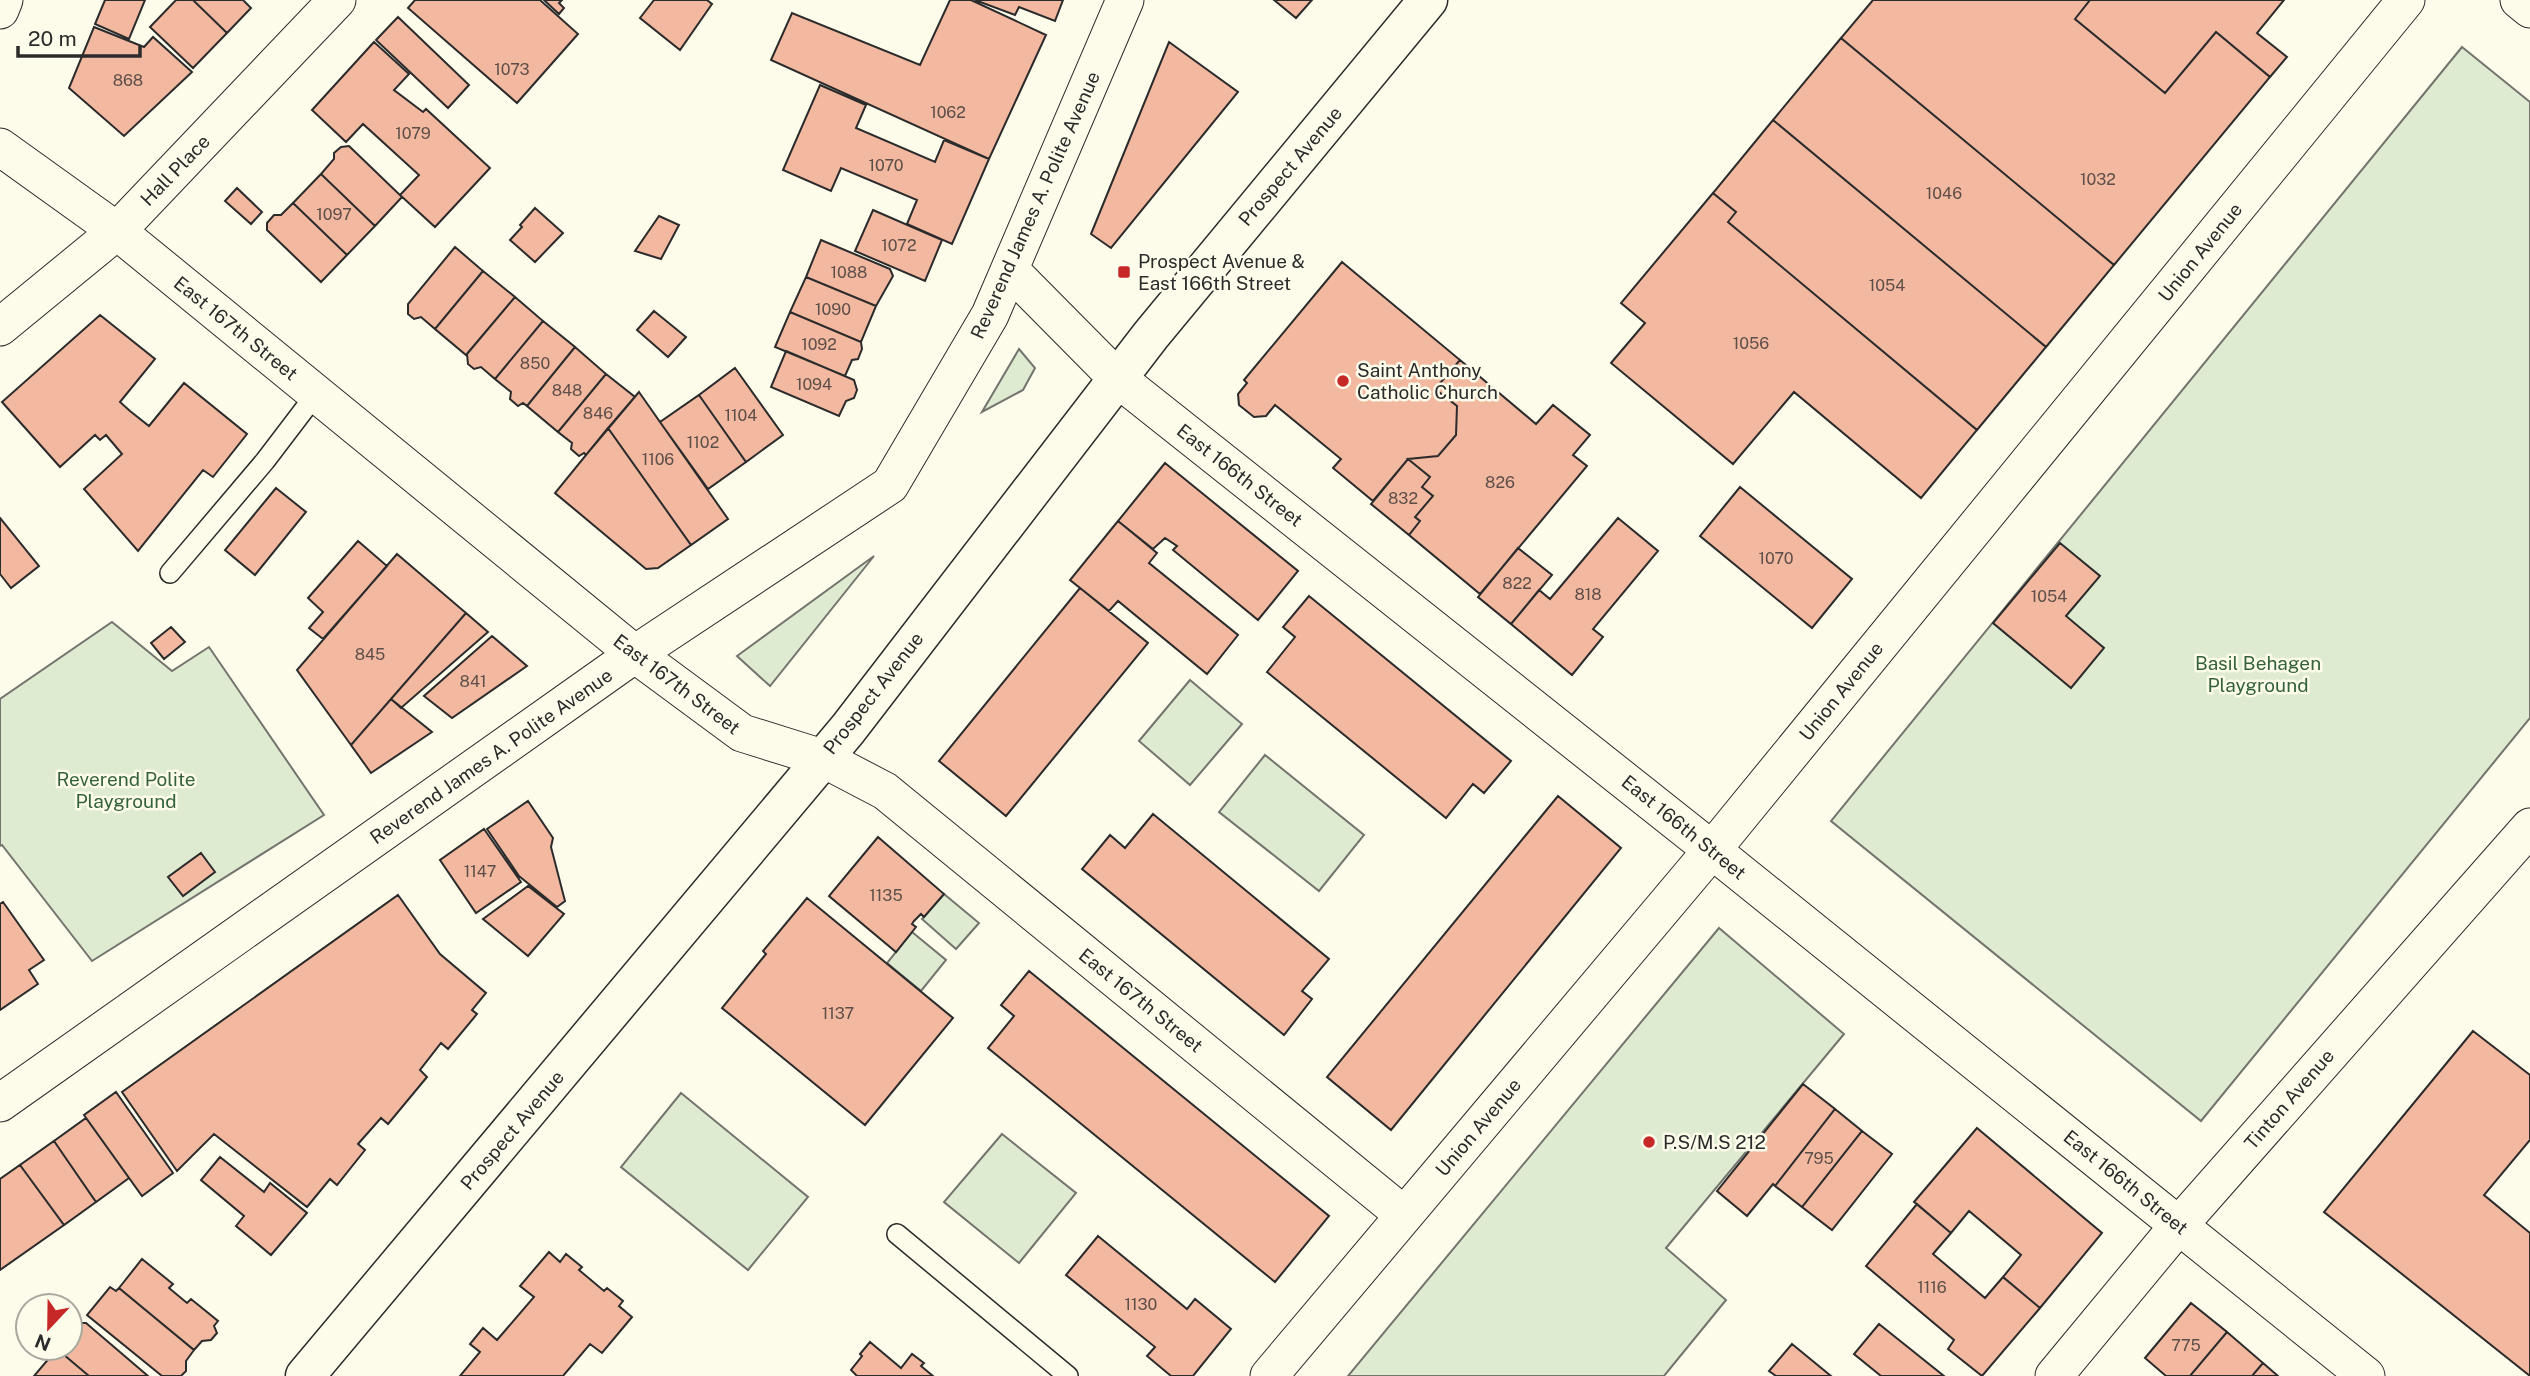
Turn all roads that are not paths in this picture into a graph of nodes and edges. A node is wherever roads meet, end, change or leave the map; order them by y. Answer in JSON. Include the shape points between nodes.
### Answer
{"nodes":[{"id":1,"x":4,"y":0,"type":"edge"},
{"id":2,"x":337,"y":0,"type":"edge"},
{"id":3,"x":1125,"y":0,"type":"edge"},
{"id":4,"x":1428,"y":0,"type":"edge"},
{"id":5,"x":2406,"y":0,"type":"edge"},
{"id":6,"x":2519,"y":0,"type":"edge"},
{"id":7,"x":0,"y":9,"type":"edge"},
{"id":8,"x":2530,"y":9,"type":"edge"},
{"id":9,"x":0,"y":147,"type":"edge"},
{"id":10,"x":117,"y":231,"type":"junction"},
{"id":11,"x":1010,"y":270,"type":"junction"},
{"id":12,"x":0,"y":327,"type":"edge"},
{"id":13,"x":1117,"y":377,"type":"junction"},
{"id":14,"x":316,"y":394,"type":"junction"},
{"id":15,"x":170,"y":573,"type":"dead end"},
{"id":16,"x":635,"y":654,"type":"junction"},
{"id":17,"x":822,"y":758,"type":"junction"},
{"id":18,"x":2530,"y":827,"type":"edge"},
{"id":19,"x":1712,"y":850,"type":"junction"},
{"id":20,"x":0,"y":1103,"type":"edge"},
{"id":21,"x":1405,"y":1214,"type":"junction"},
{"id":22,"x":2179,"y":1225,"type":"junction"},
{"id":23,"x":898,"y":1234,"type":"dead end"},
{"id":24,"x":305,"y":1376,"type":"edge"},
{"id":25,"x":1068,"y":1376,"type":"edge"},
{"id":26,"x":1269,"y":1376,"type":"edge"},
{"id":27,"x":2054,"y":1376,"type":"edge"},
{"id":28,"x":2366,"y":1376,"type":"edge"}],
"edges":[{"from":1,"to":7,"type":"street"},
{"from":2,"to":10,"type":"street","name":"Hall Place"},
{"from":3,"to":11,"type":"street","name":"Reverend James A. Polite Avenue"},
{"from":4,"to":13,"type":"street","name":"Prospect Avenue"},
{"from":5,"to":19,"type":"street","name":"Union Avenue"},
{"from":6,"to":8,"type":"street"},
{"from":9,"to":10,"type":"street","name":"East 167th Street"},
{"from":10,"to":12,"type":"street","name":"Hall Place"},
{"from":10,"to":14,"type":"street","name":"East 167th Street"},
{"from":11,"to":13,"type":"street","name":"East 166th Street"},
{"from":11,"to":16,"type":"street","name":"Reverend James A. Polite Avenue","via":[[990,315],[890,485]]},
{"from":13,"to":17,"type":"street","name":"Prospect Avenue"},
{"from":13,"to":19,"type":"street","name":"East 166th Street"},
{"from":14,"to":15,"type":"lane"},
{"from":14,"to":16,"type":"street","name":"East 167th Street"},
{"from":16,"to":17,"type":"street","name":"East 167th Street","via":[[742,733]]},
{"from":16,"to":20,"type":"street","name":"Reverend James A. Polite Avenue"},
{"from":17,"to":21,"type":"street","name":"East 167th Street","via":[[885,791]]},
{"from":17,"to":24,"type":"street","name":"Prospect Avenue"},
{"from":18,"to":22,"type":"street","name":"Tinton Avenue"},
{"from":19,"to":21,"type":"street","name":"Union Avenue"},
{"from":19,"to":22,"type":"street","name":"East 166th Street"},
{"from":21,"to":26,"type":"street","name":"Union Avenue"},
{"from":22,"to":27,"type":"street","name":"Tinton Avenue"},
{"from":22,"to":28,"type":"street","name":"East 166th Street"},
{"from":23,"to":25,"type":"lane"}]}
